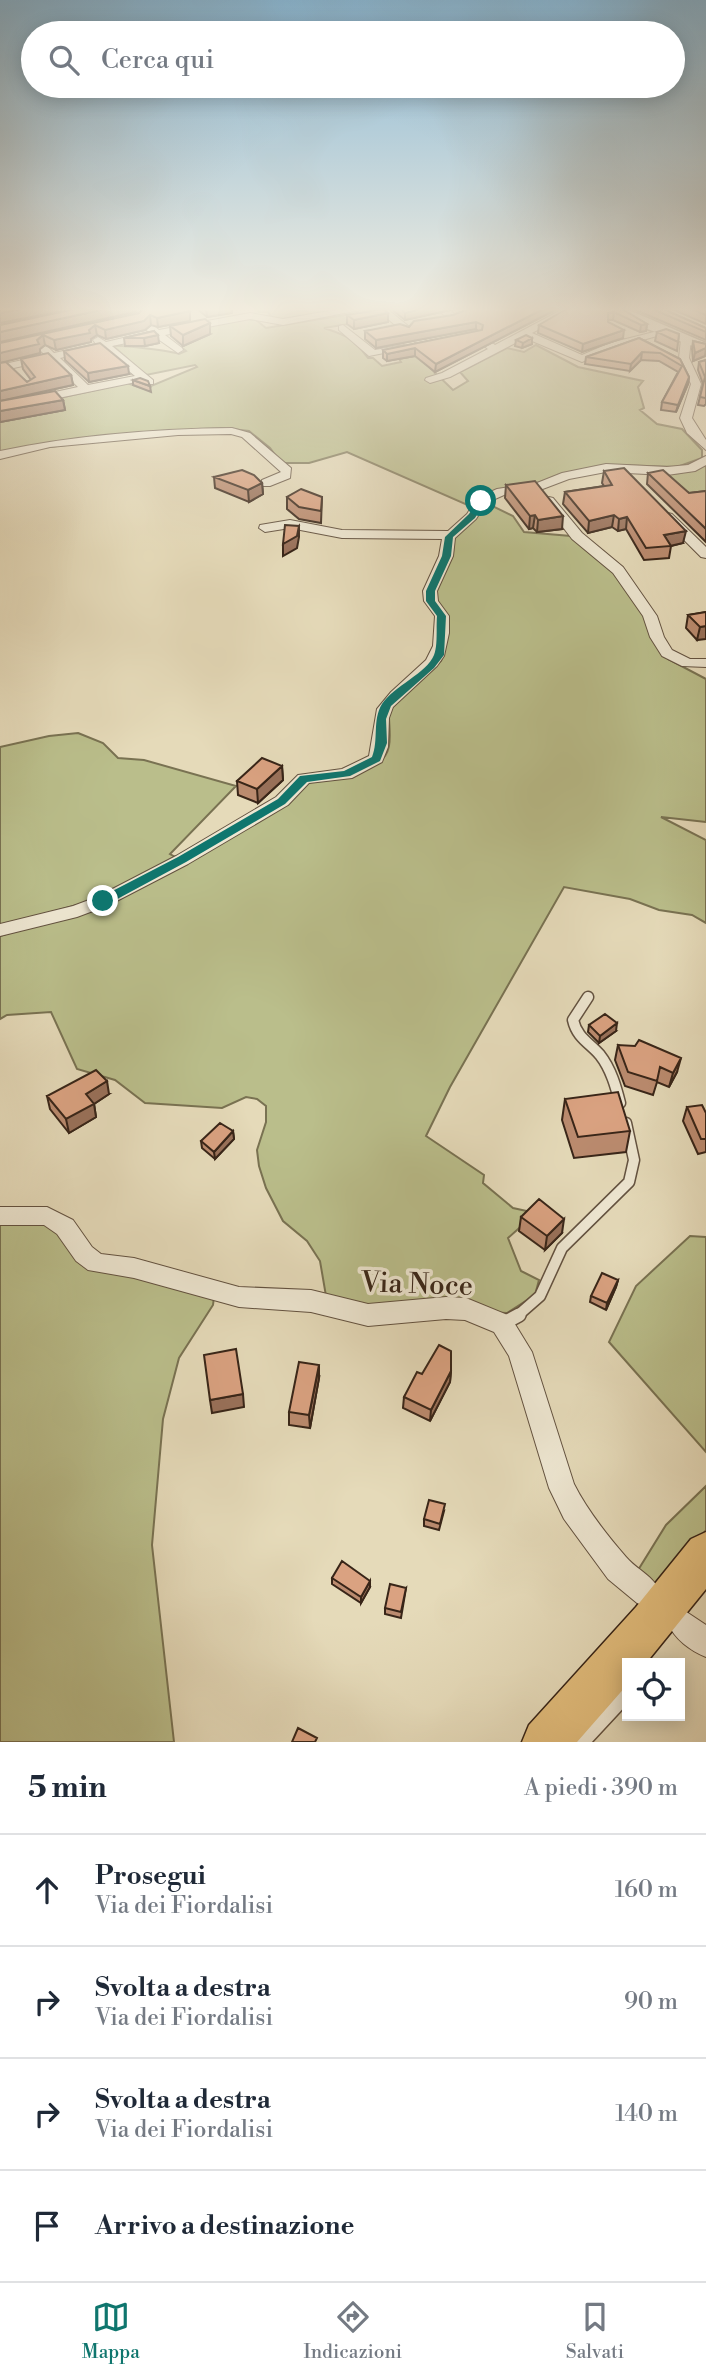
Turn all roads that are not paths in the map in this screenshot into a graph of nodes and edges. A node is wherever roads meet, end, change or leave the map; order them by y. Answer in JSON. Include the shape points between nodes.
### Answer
{"nodes":[{"id":1,"x":85,"y":389,"type":"edge"},
{"id":2,"x":694,"y":389,"type":"edge"},
{"id":3,"x":25,"y":401,"type":"junction"},
{"id":4,"x":0,"y":407,"type":"edge"},
{"id":5,"x":35,"y":412,"type":"edge"},
{"id":6,"x":706,"y":447,"type":"edge"},
{"id":7,"x":0,"y":455,"type":"edge"},
{"id":8,"x":706,"y":460,"type":"edge"},
{"id":9,"x":540,"y":486,"type":"junction"},
{"id":10,"x":281,"y":489,"type":"dead end"},
{"id":11,"x":661,"y":510,"type":"edge"},
{"id":12,"x":265,"y":528,"type":"dead end"},
{"id":13,"x":450,"y":535,"type":"junction"},
{"id":14,"x":706,"y":554,"type":"edge"},
{"id":15,"x":706,"y":663,"type":"edge"},
{"id":16,"x":0,"y":930,"type":"edge"},
{"id":17,"x":588,"y":997,"type":"dead end"},
{"id":18,"x":0,"y":1216,"type":"edge"},
{"id":19,"x":502,"y":1324,"type":"junction"},
{"id":20,"x":706,"y":1554,"type":"edge"},
{"id":21,"x":648,"y":1592,"type":"dead end"},
{"id":22,"x":682,"y":1623,"type":"dead end"},
{"id":23,"x":706,"y":1643,"type":"edge"},
{"id":24,"x":620,"y":1657,"type":"junction"},
{"id":25,"x":546,"y":1742,"type":"edge"},
{"id":26,"x":583,"y":1742,"type":"edge"}],
"edges":[{"from":1,"to":3,"type":"street"},
{"from":2,"to":6,"type":"street","via":[[686,408],[688,429]]},
{"from":3,"to":4,"type":"street"},
{"from":3,"to":5,"type":"street"},
{"from":7,"to":10,"type":"street","via":[[50,444],[232,431],[246,435],[287,471],[261,481]]},
{"from":8,"to":9,"type":"street","via":[[679,470],[630,475],[606,468]]},
{"from":9,"to":13,"type":"street","via":[[481,501]]},
{"from":9,"to":15,"type":"street","via":[[577,536],[623,576],[650,616],[667,653],[687,663]]},
{"from":11,"to":14,"type":"street"},
{"from":12,"to":13,"type":"street","via":[[290,524],[349,535]]},
{"from":13,"to":16,"type":"street","via":[[430,591],[442,616],[439,655],[387,705],[376,759],[346,774],[304,779],[282,802],[103,901]]},
{"from":17,"to":19,"type":"lane","via":[[573,1020],[574,1030],[598,1053],[615,1086],[635,1171],[564,1246],[539,1298]]},
{"from":18,"to":19,"type":"street","name":"Via Noce","via":[[47,1216],[65,1227],[96,1263],[134,1268],[239,1297],[311,1301],[368,1315],[466,1309]]},
{"from":19,"to":21,"type":"street","via":[[520,1352],[562,1489],[573,1510],[618,1569]]},
{"from":20,"to":24,"type":"main road"},
{"from":22,"to":23,"type":"street"},
{"from":24,"to":25,"type":"main road"},
{"from":24,"to":26,"type":"lane","via":[[621,1701]]}]}
